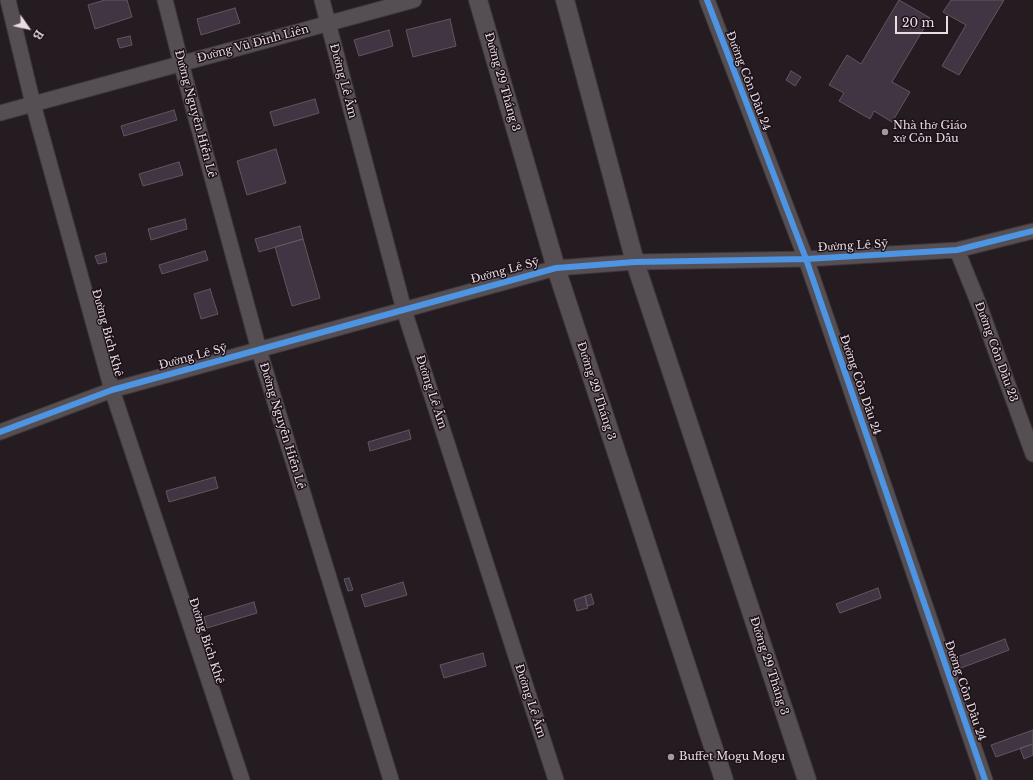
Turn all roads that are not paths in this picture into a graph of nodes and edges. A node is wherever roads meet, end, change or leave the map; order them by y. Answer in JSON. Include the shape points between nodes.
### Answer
{"nodes":[{"id":1,"x":8,"y":0,"type":"edge"},
{"id":2,"x":165,"y":0,"type":"edge"},
{"id":3,"x":322,"y":0,"type":"edge"},
{"id":4,"x":414,"y":0,"type":"edge"},
{"id":5,"x":478,"y":0,"type":"edge"},
{"id":6,"x":565,"y":0,"type":"edge"},
{"id":7,"x":707,"y":0,"type":"edge"},
{"id":8,"x":328,"y":24,"type":"junction"},
{"id":9,"x":181,"y":63,"type":"junction"},
{"id":10,"x":33,"y":104,"type":"junction"},
{"id":11,"x":0,"y":112,"type":"edge"},
{"id":12,"x":1033,"y":231,"type":"edge"},
{"id":13,"x":957,"y":250,"type":"junction"},
{"id":14,"x":806,"y":259,"type":"junction"},
{"id":15,"x":635,"y":262,"type":"junction"},
{"id":16,"x":556,"y":268,"type":"junction"},
{"id":17,"x":404,"y":310,"type":"junction"},
{"id":18,"x":259,"y":350,"type":"junction"},
{"id":19,"x":112,"y":390,"type":"junction"},
{"id":20,"x":0,"y":432,"type":"edge"},
{"id":21,"x":1033,"y":454,"type":"edge"},
{"id":22,"x":242,"y":780,"type":"edge"},
{"id":23,"x":391,"y":780,"type":"edge"},
{"id":24,"x":556,"y":780,"type":"edge"},
{"id":25,"x":724,"y":780,"type":"edge"},
{"id":26,"x":807,"y":780,"type":"edge"},
{"id":27,"x":985,"y":780,"type":"edge"}],
"edges":[{"from":1,"to":10,"type":"street","name":"Đường Bích Khê"},
{"from":2,"to":9,"type":"street","name":"Đường Nguyễn Hiến Lê"},
{"from":3,"to":8,"type":"street","name":"Đường Lê Ấm"},
{"from":4,"to":8,"type":"street","name":"Đường Vũ Đình Liên"},
{"from":5,"to":16,"type":"street","name":"Đường 29 Tháng 3"},
{"from":6,"to":15,"type":"street","name":"Đường 29 Tháng 3"},
{"from":7,"to":14,"type":"street","name":"Đường Cồn Dầu 24"},
{"from":8,"to":9,"type":"street","name":"Đường Vũ Đình Liên"},
{"from":8,"to":17,"type":"street","name":"Đường Lê Ấm"},
{"from":9,"to":10,"type":"street","name":"Đường Vũ Đình Liên"},
{"from":9,"to":18,"type":"street","name":"Đường Nguyễn Hiến Lê"},
{"from":10,"to":11,"type":"street","name":"Đường Vũ Đình Liên"},
{"from":10,"to":19,"type":"street","name":"Đường Bích Khê"},
{"from":12,"to":13,"type":"street","name":"Đường Lê Sỹ"},
{"from":13,"to":14,"type":"street","name":"Đường Lê Sỹ"},
{"from":13,"to":21,"type":"street","name":"Đường Cồn Dầu 23"},
{"from":14,"to":15,"type":"street","name":"Đường Lê Sỹ"},
{"from":14,"to":27,"type":"street","name":"Đường Cồn Dầu 24"},
{"from":15,"to":16,"type":"street","name":"Đường Lê Sỹ"},
{"from":15,"to":26,"type":"street","name":"Đường 29 Tháng 3"},
{"from":16,"to":17,"type":"street","name":"Đường Lê Sỹ"},
{"from":16,"to":25,"type":"street","name":"Đường 29 Tháng 3"},
{"from":17,"to":18,"type":"street","name":"Đường Lê Sỹ"},
{"from":17,"to":24,"type":"street","name":"Đường Lê Ấm"},
{"from":18,"to":19,"type":"street","name":"Đường Lê Sỹ"},
{"from":18,"to":23,"type":"street","name":"Đường Nguyễn Hiến Lê"},
{"from":19,"to":20,"type":"street","name":"Đường Lê Sỹ"},
{"from":19,"to":22,"type":"street","name":"Đường Bích Khê"}]}
